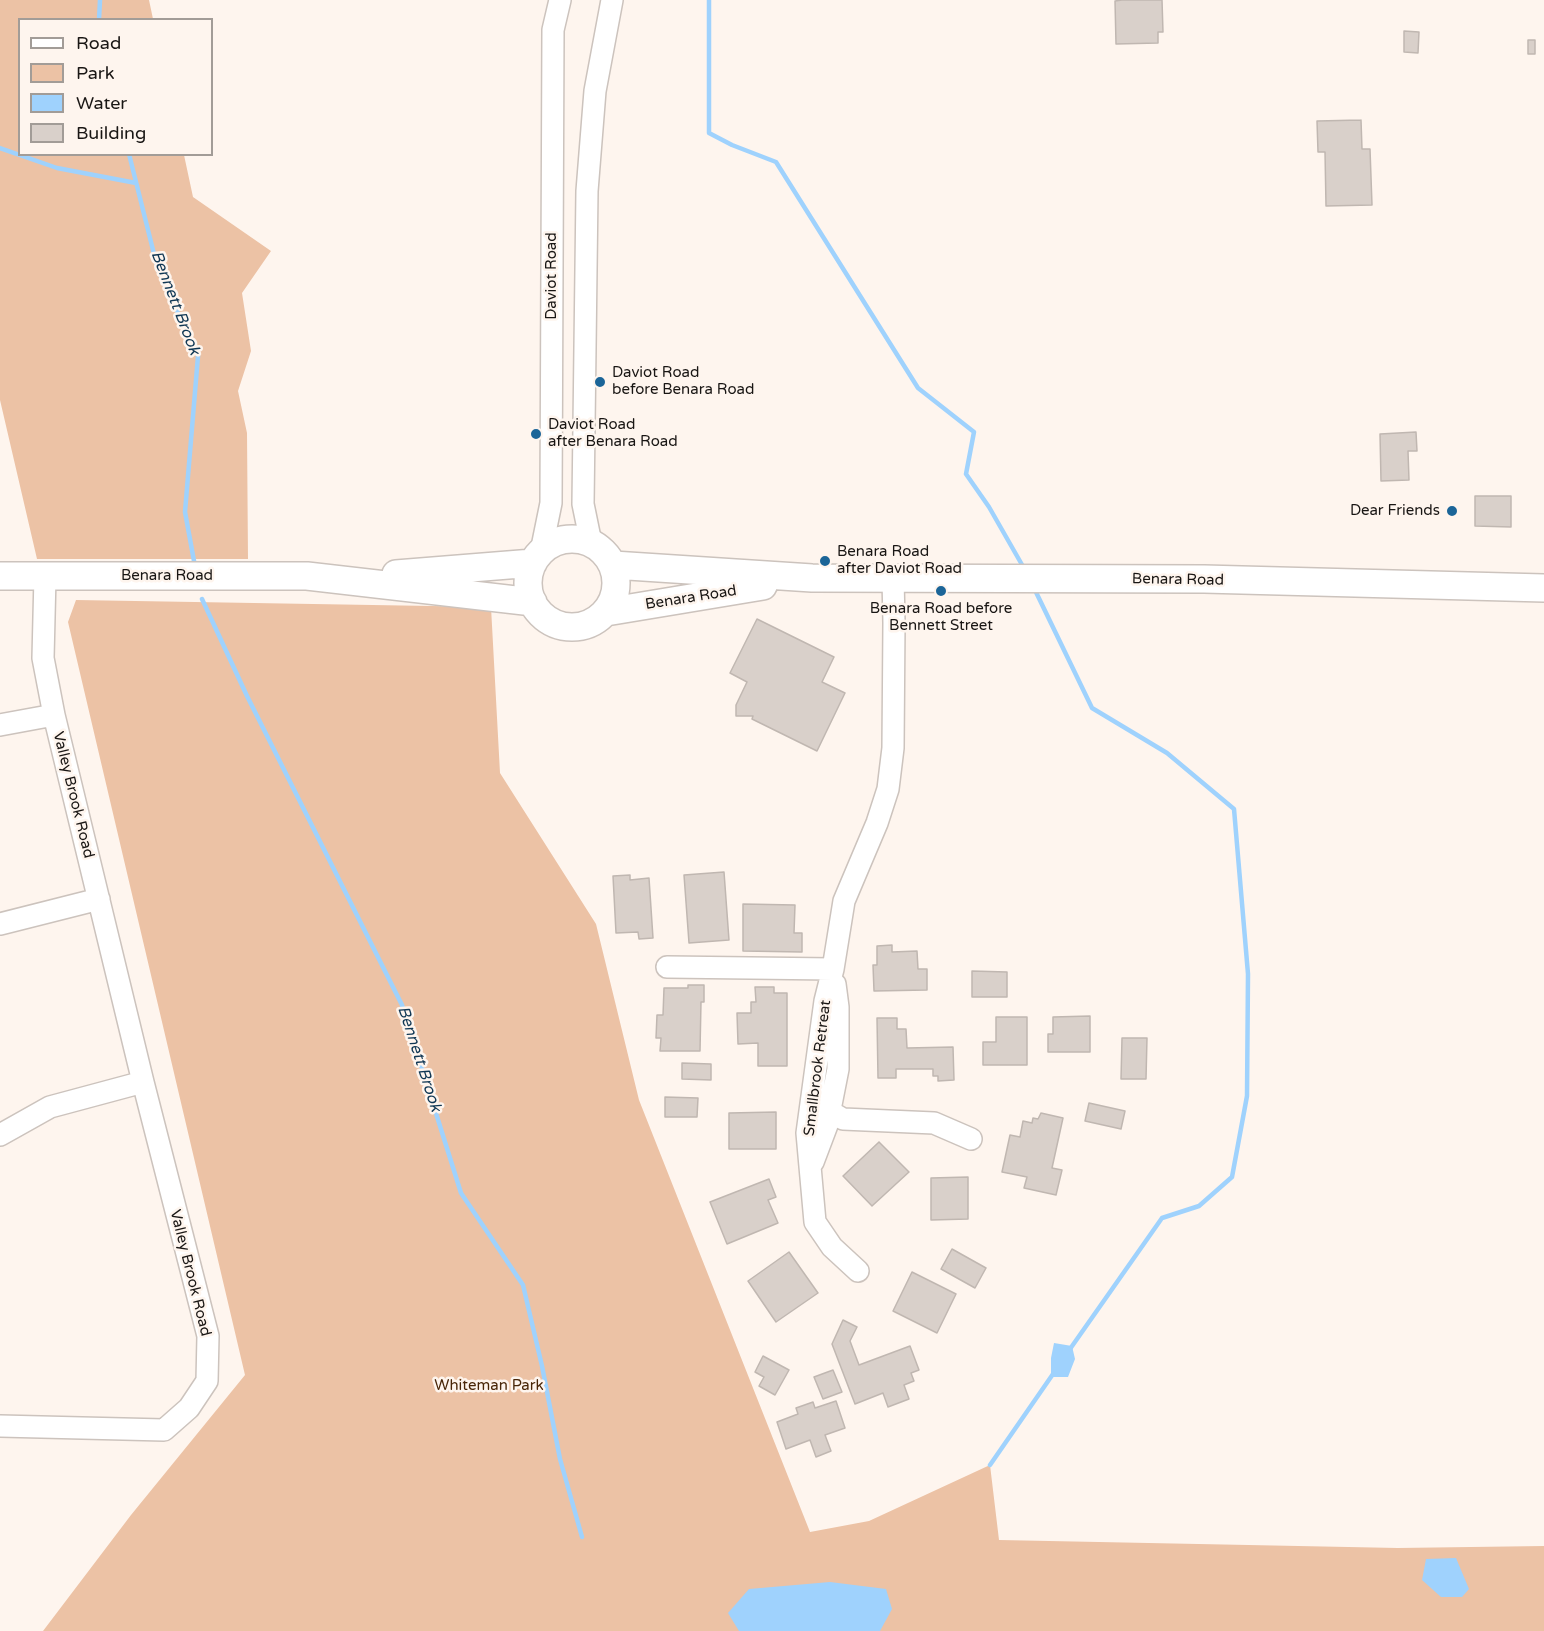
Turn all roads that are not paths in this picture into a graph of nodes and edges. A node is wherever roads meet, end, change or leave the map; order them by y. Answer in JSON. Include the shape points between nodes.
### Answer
{"nodes":[{"id":1,"x":560,"y":0,"type":"edge"},
{"id":2,"x":612,"y":0,"type":"edge"},
{"id":3,"x":591,"y":543,"type":"junction"},
{"id":4,"x":537,"y":558,"type":"junction"},
{"id":5,"x":613,"y":565,"type":"junction"},
{"id":6,"x":0,"y":576,"type":"edge"},
{"id":7,"x":45,"y":576,"type":"junction"},
{"id":8,"x":812,"y":578,"type":"junction"},
{"id":9,"x":893,"y":578,"type":"junction"},
{"id":10,"x":335,"y":579,"type":"junction"},
{"id":11,"x":1544,"y":588,"type":"edge"},
{"id":12,"x":533,"y":602,"type":"junction"},
{"id":13,"x":606,"y":612,"type":"junction"},
{"id":14,"x":54,"y":715,"type":"junction"},
{"id":15,"x":0,"y":725,"type":"edge"},
{"id":16,"x":99,"y":899,"type":"junction"},
{"id":17,"x":0,"y":924,"type":"edge"},
{"id":18,"x":667,"y":967,"type":"dead end"},
{"id":19,"x":833,"y":969,"type":"junction"},
{"id":20,"x":143,"y":1082,"type":"junction"},
{"id":21,"x":811,"y":1101,"type":"junction"},
{"id":22,"x":830,"y":1112,"type":"junction"},
{"id":23,"x":0,"y":1135,"type":"edge"},
{"id":24,"x":970,"y":1139,"type":"dead end"},
{"id":25,"x":811,"y":1168,"type":"junction"},
{"id":26,"x":858,"y":1270,"type":"dead end"},
{"id":27,"x":0,"y":1426,"type":"edge"}],
"edges":[{"from":1,"to":4,"type":"street","name":"Daviot Road","via":[[553,30],[551,503]]},
{"from":2,"to":3,"type":"street","via":[[595,91],[587,191],[584,504]]},
{"from":3,"to":4,"type":"main road","via":[[564,540],[552,544]]},
{"from":3,"to":5,"type":"main road"},
{"from":4,"to":10,"type":"main road","name":"Benara Road"},
{"from":4,"to":12,"type":"main road","via":[[529,576]]},
{"from":5,"to":8,"type":"main road","name":"Benara Road"},
{"from":5,"to":13,"type":"main road","via":[[616,590]]},
{"from":6,"to":7,"type":"main road","name":"Benara Road"},
{"from":7,"to":10,"type":"main road","name":"Benara Road"},
{"from":7,"to":14,"type":"street","name":"Valley Brook Road","via":[[44,658]]},
{"from":8,"to":9,"type":"main road","name":"Benara Road"},
{"from":8,"to":13,"type":"main road","name":"Benara Road"},
{"from":9,"to":11,"type":"main road","name":"Benara Road","via":[[1204,579]]},
{"from":9,"to":19,"type":"street","name":"Smallbrook Retreat","via":[[893,748],[888,789],[844,901]]},
{"from":10,"to":12,"type":"main road","name":"Benara Road"},
{"from":12,"to":13,"type":"main road","via":[[548,619],[574,627]]},
{"from":14,"to":15,"type":"street"},
{"from":14,"to":16,"type":"street","name":"Valley Brook Road"},
{"from":16,"to":17,"type":"street"},
{"from":16,"to":20,"type":"street","name":"Valley Brook Road"},
{"from":18,"to":19,"type":"street"},
{"from":19,"to":21,"type":"street","name":"Smallbrook Retreat"},
{"from":19,"to":22,"type":"street","name":"Smallbrook Retreat","via":[[838,1007],[838,1069]]},
{"from":20,"to":23,"type":"street","via":[[50,1107]]},
{"from":20,"to":27,"type":"street","name":"Valley Brook Road","via":[[208,1336],[207,1382],[189,1408],[164,1430]]},
{"from":21,"to":22,"type":"street"},
{"from":21,"to":25,"type":"street","name":"Smallbrook Retreat","via":[[807,1133]]},
{"from":22,"to":24,"type":"street","via":[[843,1119],[934,1123]]},
{"from":22,"to":25,"type":"street","name":"Smallbrook Retreat"},
{"from":25,"to":26,"type":"street","name":"Smallbrook Retreat","via":[[815,1222],[832,1247]]}]}
